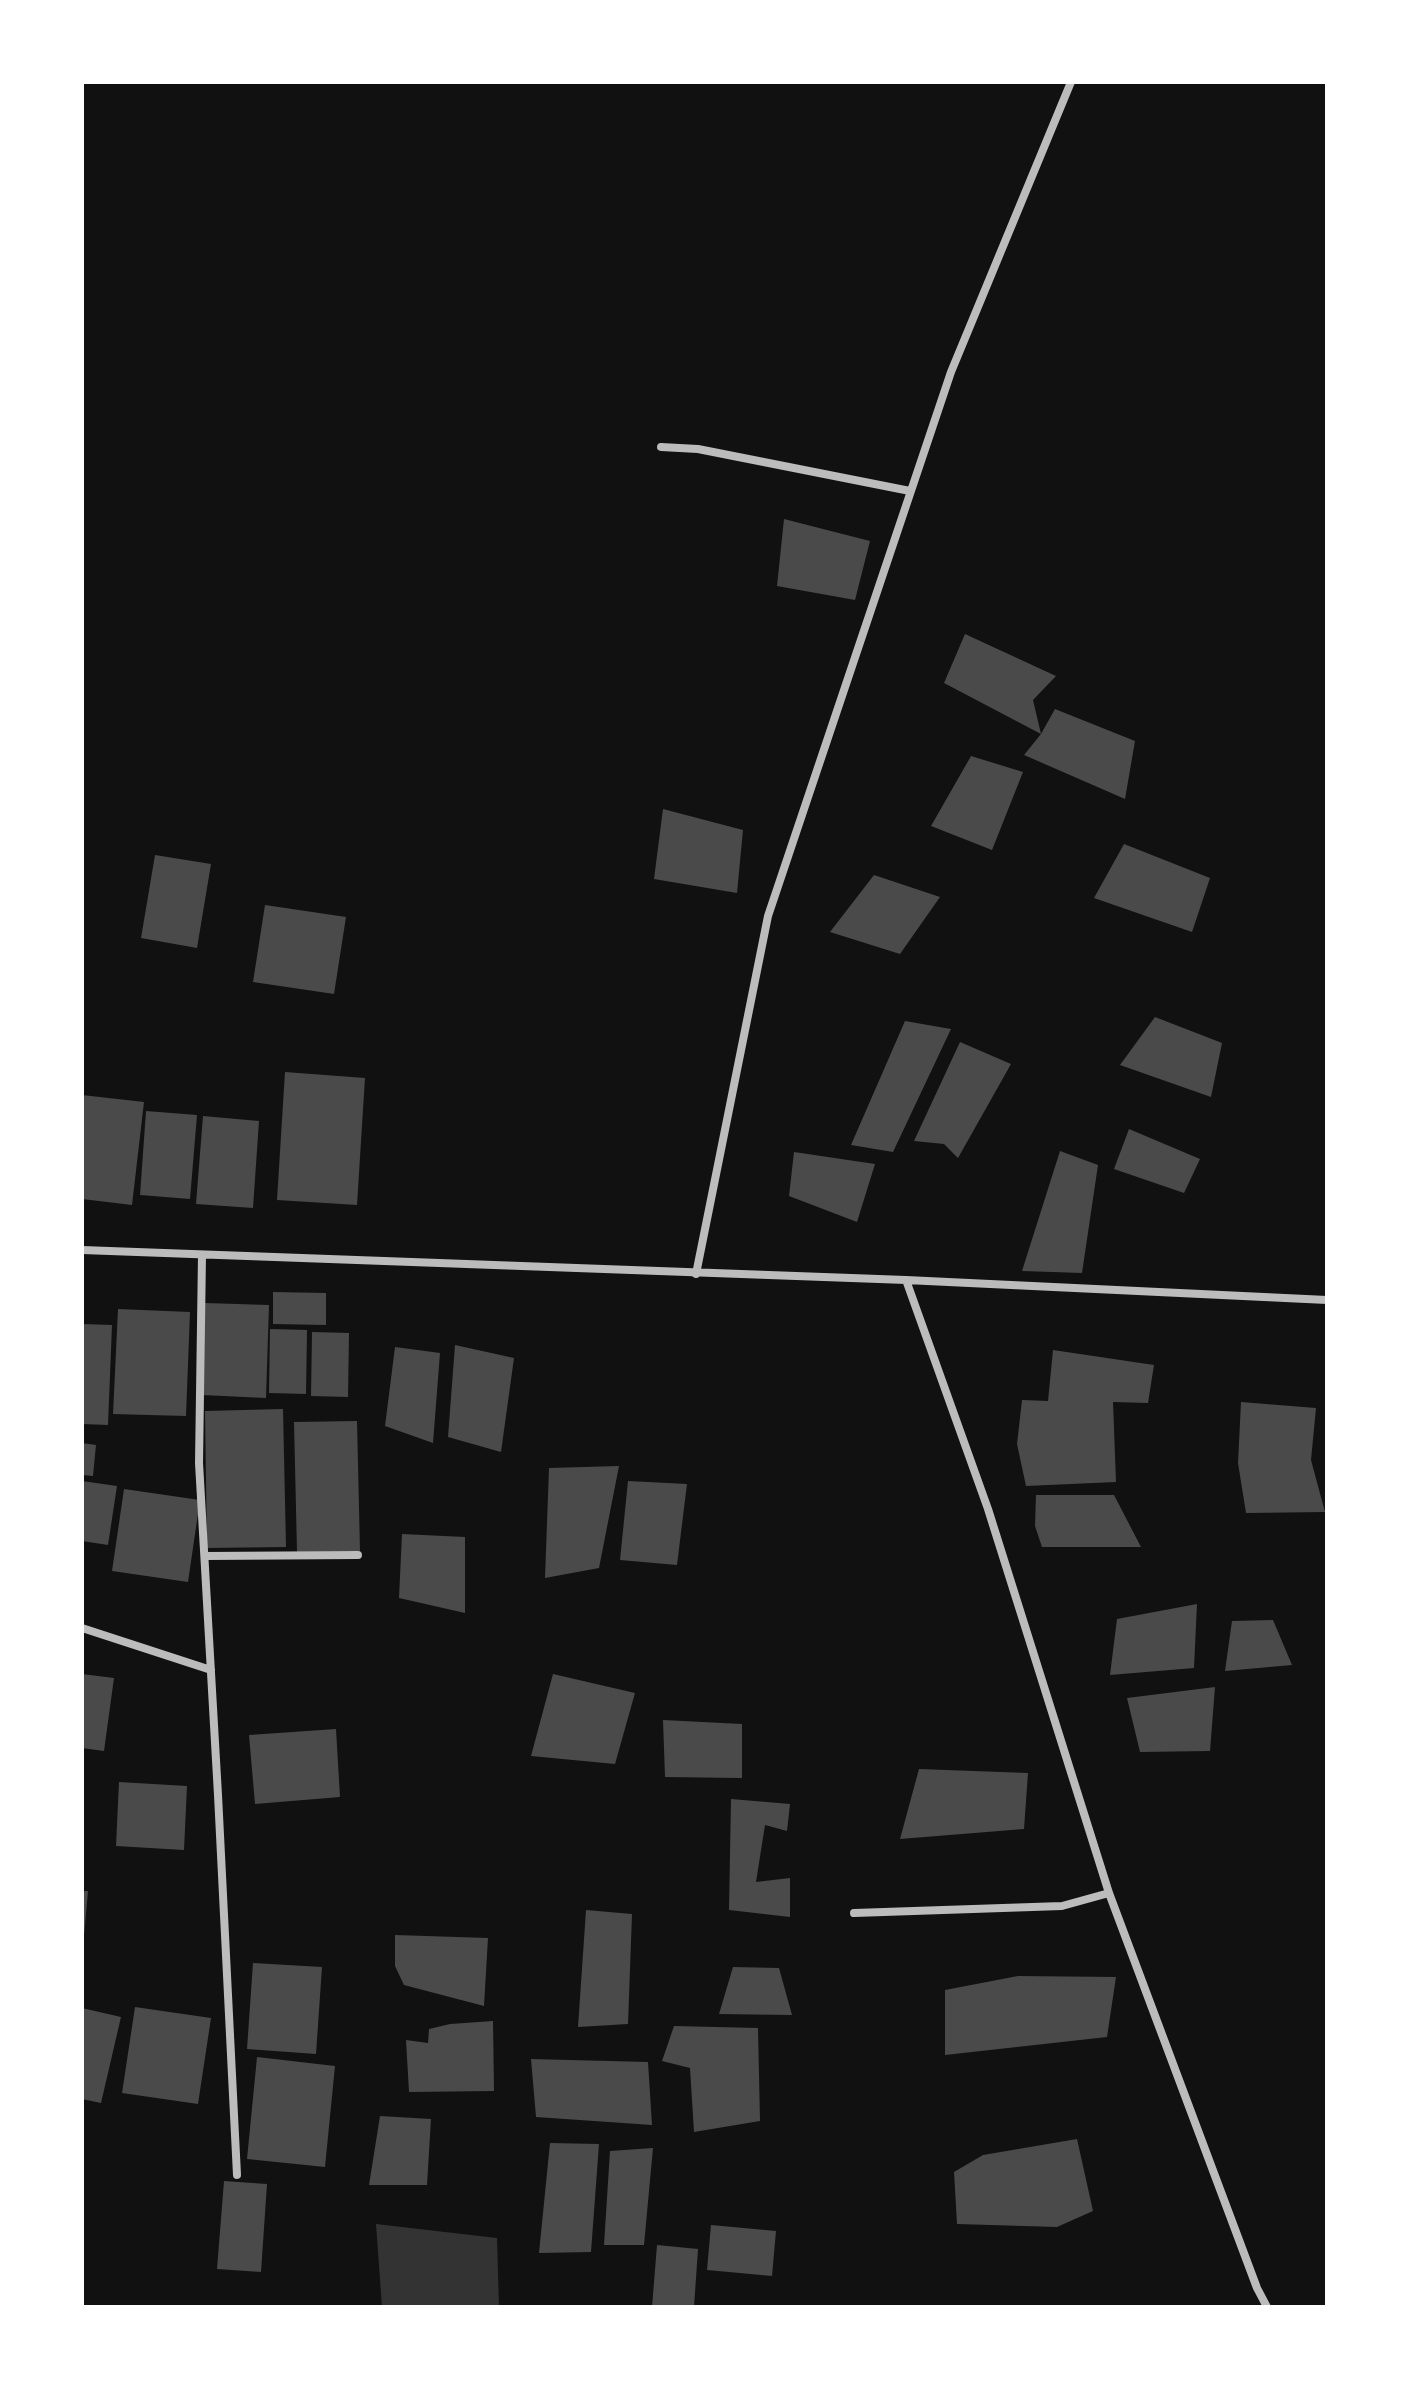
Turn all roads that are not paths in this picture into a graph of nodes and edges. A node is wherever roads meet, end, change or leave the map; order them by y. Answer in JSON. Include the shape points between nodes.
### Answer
{"nodes":[{"id":1,"x":1071,"y":82,"type":"edge"},
{"id":2,"x":661,"y":447,"type":"dead end"},
{"id":3,"x":910,"y":491,"type":"junction"},
{"id":4,"x":82,"y":1250,"type":"edge"},
{"id":5,"x":202,"y":1255,"type":"junction"},
{"id":6,"x":696,"y":1274,"type":"junction"},
{"id":7,"x":906,"y":1280,"type":"junction"},
{"id":8,"x":1327,"y":1300,"type":"edge"},
{"id":9,"x":358,"y":1555,"type":"dead end"},
{"id":10,"x":205,"y":1556,"type":"junction"},
{"id":11,"x":82,"y":1628,"type":"edge"},
{"id":12,"x":211,"y":1670,"type":"junction"},
{"id":13,"x":1109,"y":1893,"type":"junction"},
{"id":14,"x":854,"y":1913,"type":"dead end"},
{"id":15,"x":237,"y":2175,"type":"dead end"},
{"id":16,"x":1267,"y":2307,"type":"edge"}],
"edges":[{"from":1,"to":3,"type":"street","via":[[951,372]]},
{"from":2,"to":3,"type":"street","via":[[698,449]]},
{"from":3,"to":6,"type":"street","via":[[768,916]]},
{"from":4,"to":5,"type":"street"},
{"from":5,"to":6,"type":"street"},
{"from":5,"to":10,"type":"street","via":[[199,1463]]},
{"from":6,"to":7,"type":"street"},
{"from":7,"to":8,"type":"street"},
{"from":7,"to":13,"type":"street","via":[[988,1509]]},
{"from":9,"to":10,"type":"street"},
{"from":10,"to":12,"type":"street"},
{"from":11,"to":12,"type":"street"},
{"from":12,"to":15,"type":"street"},
{"from":13,"to":14,"type":"street","via":[[1062,1906]]},
{"from":13,"to":16,"type":"street"}]}
